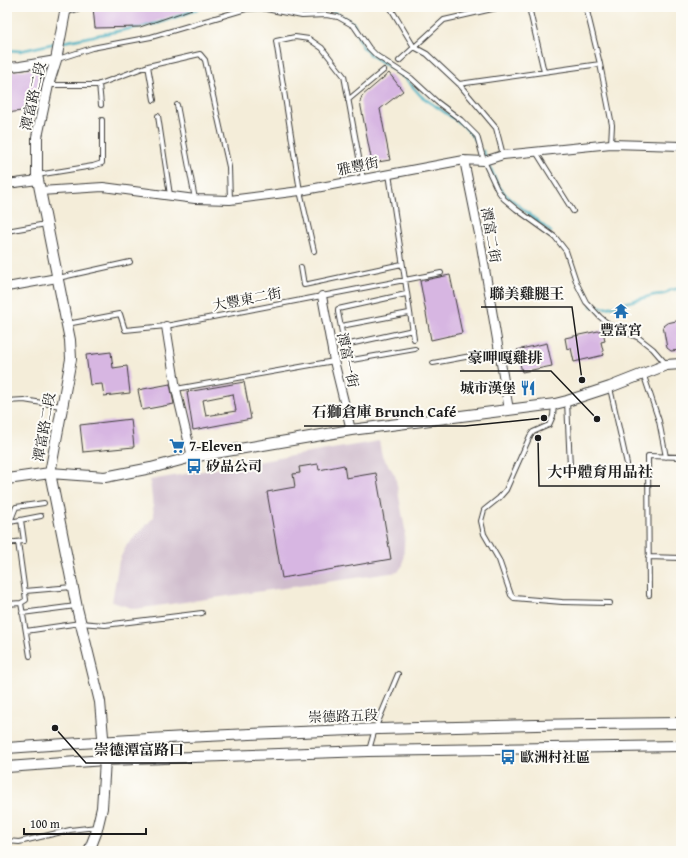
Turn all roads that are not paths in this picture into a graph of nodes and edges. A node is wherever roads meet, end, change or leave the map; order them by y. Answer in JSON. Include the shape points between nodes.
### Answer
{"nodes":[{"id":1,"x":77,"y":7,"type":"edge"},
{"id":2,"x":390,"y":7,"type":"edge"},
{"id":3,"x":501,"y":7,"type":"edge"},
{"id":4,"x":529,"y":7,"type":"edge"},
{"id":5,"x":586,"y":7,"type":"edge"},
{"id":6,"x":65,"y":9,"type":"edge"},
{"id":7,"x":414,"y":47,"type":"junction"},
{"id":8,"x":56,"y":60,"type":"junction"},
{"id":9,"x":399,"y":62,"type":"dead end"},
{"id":10,"x":600,"y":64,"type":"junction"},
{"id":11,"x":148,"y":66,"type":"junction"},
{"id":12,"x":7,"y":67,"type":"edge"},
{"id":13,"x":384,"y":70,"type":"dead end"},
{"id":14,"x":544,"y":72,"type":"junction"},
{"id":15,"x":99,"y":84,"type":"junction"},
{"id":16,"x":459,"y":84,"type":"junction"},
{"id":17,"x":48,"y":85,"type":"junction"},
{"id":18,"x":154,"y":100,"type":"dead end"},
{"id":19,"x":348,"y":100,"type":"junction"},
{"id":20,"x":101,"y":104,"type":"dead end"},
{"id":21,"x":177,"y":105,"type":"dead end"},
{"id":22,"x":158,"y":116,"type":"dead end"},
{"id":23,"x":102,"y":120,"type":"dead end"},
{"id":24,"x":611,"y":144,"type":"junction"},
{"id":25,"x":681,"y":146,"type":"edge"},
{"id":26,"x":535,"y":152,"type":"junction"},
{"id":27,"x":503,"y":155,"type":"junction"},
{"id":28,"x":464,"y":160,"type":"junction"},
{"id":29,"x":484,"y":161,"type":"junction"},
{"id":30,"x":389,"y":174,"type":"junction"},
{"id":31,"x":37,"y":177,"type":"junction"},
{"id":32,"x":363,"y":179,"type":"junction"},
{"id":33,"x":7,"y":184,"type":"edge"},
{"id":34,"x":40,"y":191,"type":"junction"},
{"id":35,"x":300,"y":191,"type":"junction"},
{"id":36,"x":170,"y":195,"type":"junction"},
{"id":37,"x":195,"y":199,"type":"junction"},
{"id":38,"x":230,"y":200,"type":"junction"},
{"id":39,"x":573,"y":211,"type":"dead end"},
{"id":40,"x":46,"y":224,"type":"junction"},
{"id":41,"x":7,"y":231,"type":"edge"},
{"id":42,"x":314,"y":250,"type":"dead end"},
{"id":43,"x":130,"y":262,"type":"dead end"},
{"id":44,"x":402,"y":264,"type":"junction"},
{"id":45,"x":301,"y":267,"type":"dead end"},
{"id":46,"x":441,"y":273,"type":"dead end"},
{"id":47,"x":57,"y":278,"type":"junction"},
{"id":48,"x":404,"y":280,"type":"junction"},
{"id":49,"x":7,"y":288,"type":"edge"},
{"id":50,"x":406,"y":294,"type":"junction"},
{"id":51,"x":322,"y":296,"type":"junction"},
{"id":52,"x":410,"y":312,"type":"junction"},
{"id":53,"x":66,"y":324,"type":"junction"},
{"id":54,"x":166,"y":326,"type":"junction"},
{"id":55,"x":341,"y":326,"type":"junction"},
{"id":56,"x":413,"y":330,"type":"junction"},
{"id":57,"x":414,"y":339,"type":"dead end"},
{"id":58,"x":345,"y":345,"type":"junction"},
{"id":59,"x":415,"y":349,"type":"dead end"},
{"id":60,"x":498,"y":351,"type":"junction"},
{"id":61,"x":334,"y":361,"type":"junction"},
{"id":62,"x":433,"y":363,"type":"dead end"},
{"id":63,"x":681,"y":364,"type":"edge"},
{"id":64,"x":666,"y":365,"type":"junction"},
{"id":65,"x":643,"y":373,"type":"junction"},
{"id":66,"x":610,"y":387,"type":"junction"},
{"id":67,"x":176,"y":389,"type":"junction"},
{"id":68,"x":7,"y":401,"type":"edge"},
{"id":69,"x":567,"y":401,"type":"junction"},
{"id":70,"x":555,"y":404,"type":"junction"},
{"id":71,"x":62,"y":406,"type":"junction"},
{"id":72,"x":509,"y":410,"type":"junction"},
{"id":73,"x":352,"y":430,"type":"junction"},
{"id":74,"x":192,"y":457,"type":"junction"},
{"id":75,"x":666,"y":457,"type":"junction"},
{"id":76,"x":681,"y":458,"type":"edge"},
{"id":77,"x":627,"y":464,"type":"dead end"},
{"id":78,"x":570,"y":467,"type":"dead end"},
{"id":79,"x":50,"y":473,"type":"junction"},
{"id":80,"x":7,"y":480,"type":"edge"},
{"id":81,"x":44,"y":503,"type":"dead end"},
{"id":82,"x":41,"y":516,"type":"dead end"},
{"id":83,"x":21,"y":520,"type":"junction"},
{"id":84,"x":18,"y":542,"type":"junction"},
{"id":85,"x":7,"y":543,"type":"edge"},
{"id":86,"x":648,"y":557,"type":"junction"},
{"id":87,"x":681,"y":558,"type":"edge"},
{"id":88,"x":72,"y":587,"type":"junction"},
{"id":89,"x":25,"y":591,"type":"junction"},
{"id":90,"x":648,"y":595,"type":"dead end"},
{"id":91,"x":21,"y":603,"type":"junction"},
{"id":92,"x":610,"y":603,"type":"dead end"},
{"id":93,"x":7,"y":604,"type":"edge"},
{"id":94,"x":76,"y":606,"type":"junction"},
{"id":95,"x":22,"y":613,"type":"junction"},
{"id":96,"x":202,"y":613,"type":"dead end"},
{"id":97,"x":80,"y":623,"type":"junction"},
{"id":98,"x":26,"y":631,"type":"junction"},
{"id":99,"x":30,"y":656,"type":"dead end"},
{"id":100,"x":398,"y":674,"type":"dead end"},
{"id":101,"x":681,"y":723,"type":"edge"},
{"id":102,"x":375,"y":729,"type":"junction"},
{"id":103,"x":104,"y":741,"type":"junction"},
{"id":104,"x":681,"y":746,"type":"edge"},
{"id":105,"x":7,"y":748,"type":"edge"},
{"id":106,"x":368,"y":750,"type":"junction"},
{"id":107,"x":105,"y":760,"type":"junction"},
{"id":108,"x":7,"y":768,"type":"edge"},
{"id":109,"x":97,"y":827,"type":"junction"},
{"id":110,"x":7,"y":841,"type":"edge"},
{"id":111,"x":89,"y":851,"type":"edge"}],
"edges":[{"from":1,"to":6,"type":"street"},
{"from":2,"to":7,"type":"lane"},
{"from":3,"to":7,"type":"lane","via":[[444,20]]},
{"from":4,"to":14,"type":"lane"},
{"from":5,"to":10,"type":"lane"},
{"from":6,"to":8,"type":"street","name":"潭富路二段"},
{"from":7,"to":9,"type":"lane"},
{"from":7,"to":16,"type":"lane","via":[[427,54]]},
{"from":8,"to":12,"type":"street"},
{"from":8,"to":17,"type":"street","name":"潭富路二段"},
{"from":8,"to":29,"type":"lane","via":[[92,48],[151,37],[246,9],[261,8],[302,16],[338,17],[354,26],[377,56],[411,78],[461,120],[477,136]]},
{"from":10,"to":14,"type":"lane"},
{"from":10,"to":24,"type":"lane","via":[[612,125]]},
{"from":11,"to":15,"type":"lane"},
{"from":11,"to":18,"type":"lane"},
{"from":11,"to":38,"type":"lane","via":[[200,54],[205,60],[228,167]]},
{"from":13,"to":19,"type":"lane"},
{"from":14,"to":16,"type":"lane"},
{"from":15,"to":17,"type":"lane"},
{"from":15,"to":20,"type":"lane"},
{"from":16,"to":27,"type":"lane","via":[[496,128]]},
{"from":17,"to":31,"type":"street","name":"潭富路二段","via":[[37,137]]},
{"from":19,"to":32,"type":"lane"},
{"from":19,"to":35,"type":"lane","via":[[344,76],[322,48],[308,39],[276,41]]},
{"from":21,"to":37,"type":"lane"},
{"from":22,"to":36,"type":"lane"},
{"from":23,"to":31,"type":"lane","via":[[102,163]]},
{"from":24,"to":25,"type":"street","name":"雅豐街"},
{"from":24,"to":26,"type":"street","name":"雅豐街"},
{"from":26,"to":27,"type":"street","name":"雅豐街"},
{"from":26,"to":39,"type":"lane"},
{"from":27,"to":29,"type":"street","name":"雅豐街"},
{"from":28,"to":29,"type":"street","name":"雅豐街"},
{"from":28,"to":30,"type":"street","name":"雅豐街"},
{"from":28,"to":60,"type":"street","name":"潭富二街"},
{"from":29,"to":64,"type":"lane","via":[[504,199],[555,238],[566,250],[586,302],[600,317],[639,338],[653,349]]},
{"from":30,"to":32,"type":"street","name":"雅豐街"},
{"from":30,"to":44,"type":"lane"},
{"from":31,"to":33,"type":"street"},
{"from":31,"to":34,"type":"street","name":"潭富路二段"},
{"from":32,"to":35,"type":"street","name":"雅豐街"},
{"from":34,"to":36,"type":"street","name":"雅豐街","via":[[103,187]]},
{"from":34,"to":40,"type":"street","name":"潭富路二段"},
{"from":35,"to":38,"type":"street","name":"雅豐街"},
{"from":35,"to":42,"type":"lane"},
{"from":36,"to":37,"type":"street","name":"雅豐街"},
{"from":37,"to":38,"type":"street","name":"雅豐街"},
{"from":40,"to":41,"type":"lane"},
{"from":40,"to":47,"type":"street","name":"潭富路二段"},
{"from":43,"to":47,"type":"lane"},
{"from":44,"to":45,"type":"lane","via":[[304,285]]},
{"from":44,"to":48,"type":"lane"},
{"from":46,"to":48,"type":"lane","name":"大豐東二街"},
{"from":47,"to":49,"type":"street"},
{"from":47,"to":53,"type":"street","name":"潭富路二段"},
{"from":48,"to":50,"type":"lane"},
{"from":48,"to":51,"type":"lane","name":"大豐東二街"},
{"from":50,"to":52,"type":"lane"},
{"from":50,"to":55,"type":"lane","via":[[338,309]]},
{"from":51,"to":54,"type":"lane","name":"大豐東二街"},
{"from":51,"to":61,"type":"street","name":"潭富一街"},
{"from":52,"to":55,"type":"lane"},
{"from":52,"to":56,"type":"lane"},
{"from":53,"to":54,"type":"lane","name":"大豐東二街","via":[[120,314],[125,330]]},
{"from":53,"to":71,"type":"street","name":"潭富路二段","via":[[71,359]]},
{"from":54,"to":67,"type":"street"},
{"from":55,"to":58,"type":"lane"},
{"from":56,"to":57,"type":"lane"},
{"from":56,"to":58,"type":"lane"},
{"from":58,"to":59,"type":"lane","via":[[347,358],[352,360]]},
{"from":60,"to":62,"type":"lane"},
{"from":60,"to":72,"type":"street","name":"潭富二街"},
{"from":61,"to":67,"type":"lane"},
{"from":61,"to":73,"type":"street","name":"潭富一街"},
{"from":63,"to":64,"type":"street"},
{"from":64,"to":65,"type":"street"},
{"from":65,"to":66,"type":"street"},
{"from":65,"to":75,"type":"lane","via":[[659,420]]},
{"from":66,"to":69,"type":"street"},
{"from":66,"to":77,"type":"lane"},
{"from":67,"to":74,"type":"street"},
{"from":68,"to":71,"type":"lane","via":[[24,400]]},
{"from":69,"to":70,"type":"street"},
{"from":69,"to":78,"type":"lane"},
{"from":70,"to":72,"type":"street"},
{"from":70,"to":92,"type":"lane","via":[[549,425],[530,436],[506,490],[484,510],[481,521],[484,534],[514,598]]},
{"from":71,"to":79,"type":"street","name":"潭富路二段"},
{"from":72,"to":73,"type":"street"},
{"from":73,"to":74,"type":"street"},
{"from":74,"to":79,"type":"street","via":[[104,477]]},
{"from":75,"to":76,"type":"lane"},
{"from":75,"to":86,"type":"lane","via":[[648,456]]},
{"from":79,"to":80,"type":"street"},
{"from":79,"to":88,"type":"street","name":"潭富路二段"},
{"from":81,"to":83,"type":"lane","via":[[16,507],[10,522]]},
{"from":82,"to":83,"type":"lane"},
{"from":83,"to":84,"type":"lane","via":[[24,541]]},
{"from":84,"to":85,"type":"lane"},
{"from":84,"to":89,"type":"lane"},
{"from":86,"to":87,"type":"lane"},
{"from":86,"to":90,"type":"lane"},
{"from":88,"to":89,"type":"lane"},
{"from":88,"to":94,"type":"street","name":"潭富路二段"},
{"from":89,"to":91,"type":"lane","via":[[26,600]]},
{"from":91,"to":93,"type":"lane"},
{"from":91,"to":95,"type":"lane"},
{"from":94,"to":95,"type":"lane"},
{"from":94,"to":97,"type":"street","name":"潭富路二段"},
{"from":95,"to":98,"type":"lane"},
{"from":96,"to":97,"type":"lane","via":[[105,625]]},
{"from":97,"to":98,"type":"lane"},
{"from":97,"to":103,"type":"street","name":"潭富路二段","via":[[100,702]]},
{"from":98,"to":99,"type":"lane"},
{"from":100,"to":102,"type":"lane"},
{"from":101,"to":102,"type":"street","name":"崇德路五段"},
{"from":102,"to":103,"type":"street","name":"崇德路五段"},
{"from":102,"to":106,"type":"lane"},
{"from":103,"to":105,"type":"street","name":"崇德路五段"},
{"from":103,"to":107,"type":"street","name":"潭富路二段"},
{"from":104,"to":106,"type":"street"},
{"from":106,"to":107,"type":"street"},
{"from":107,"to":108,"type":"street"},
{"from":107,"to":109,"type":"street","name":"潭富路二段","via":[[102,808]]},
{"from":109,"to":110,"type":"lane","via":[[70,830],[19,842]]},
{"from":109,"to":111,"type":"street","name":"潭富路二段"}]}
